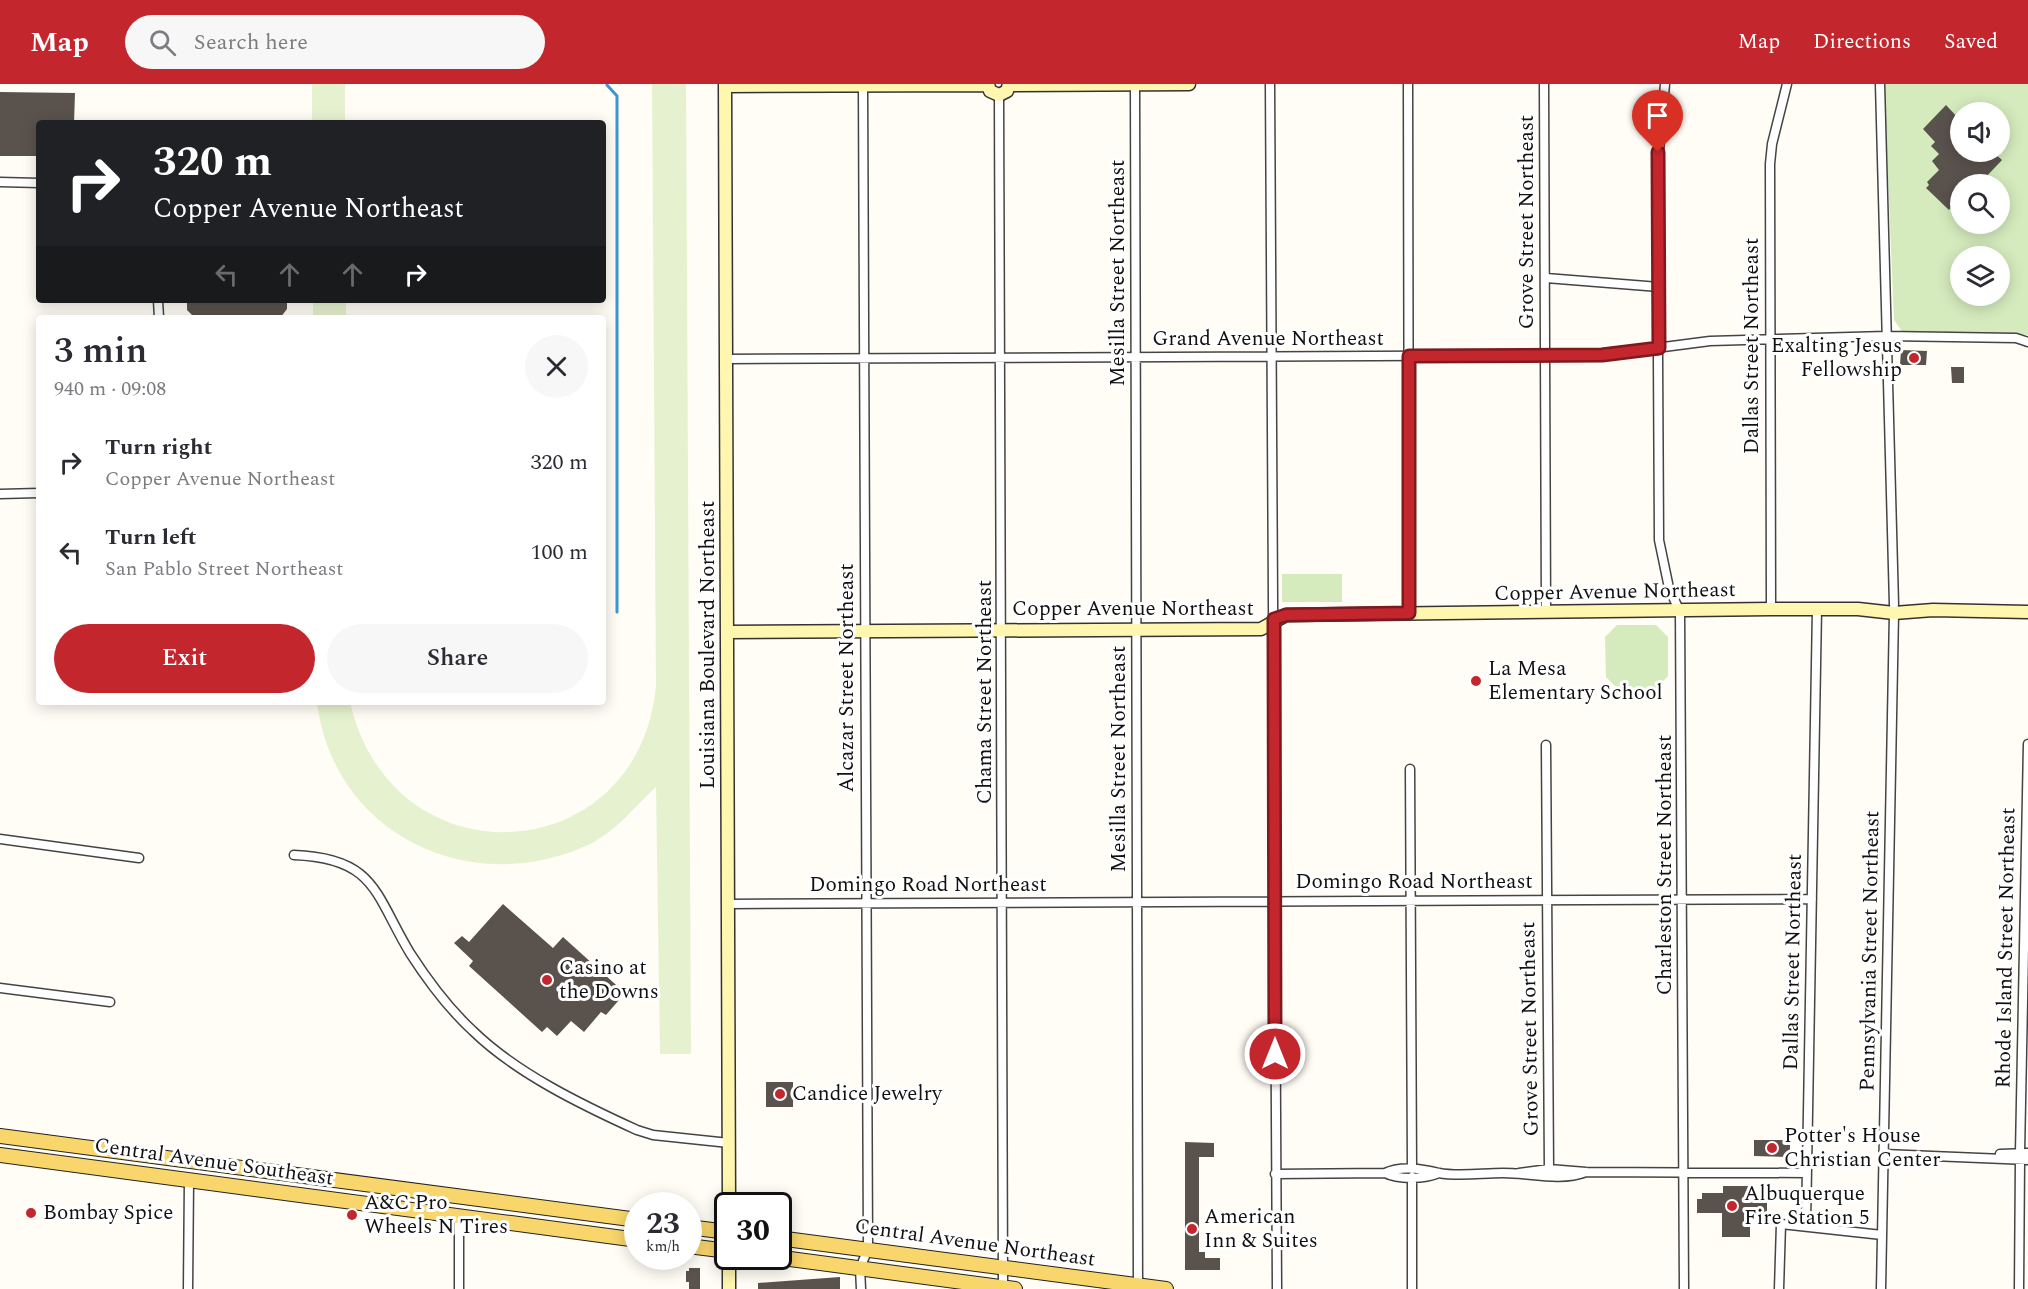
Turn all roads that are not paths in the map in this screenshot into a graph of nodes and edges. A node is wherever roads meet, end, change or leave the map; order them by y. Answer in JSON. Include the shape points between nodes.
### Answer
{"nodes":[{"id":1,"x":988,"y":84,"type":"edge"},
{"id":2,"x":1009,"y":84,"type":"edge"},
{"id":3,"x":1135,"y":84,"type":"edge"},
{"id":4,"x":1189,"y":84,"type":"edge"},
{"id":5,"x":1270,"y":84,"type":"edge"},
{"id":6,"x":1408,"y":84,"type":"edge"},
{"id":7,"x":1545,"y":84,"type":"edge"},
{"id":8,"x":1665,"y":84,"type":"edge"},
{"id":9,"x":1787,"y":84,"type":"edge"},
{"id":10,"x":1880,"y":84,"type":"edge"},
{"id":11,"x":725,"y":85,"type":"edge"},
{"id":12,"x":863,"y":86,"type":"junction"},
{"id":13,"x":999,"y":95,"type":"junction"},
{"id":14,"x":0,"y":182,"type":"edge"},
{"id":15,"x":36,"y":183,"type":"edge"},
{"id":16,"x":1546,"y":278,"type":"junction"},
{"id":17,"x":1659,"y":286,"type":"junction"},
{"id":18,"x":1886,"y":336,"type":"junction"},
{"id":19,"x":1770,"y":339,"type":"junction"},
{"id":20,"x":2027,"y":341,"type":"edge"},
{"id":21,"x":1659,"y":348,"type":"junction"},
{"id":22,"x":1272,"y":356,"type":"junction"},
{"id":23,"x":1409,"y":356,"type":"junction"},
{"id":24,"x":1545,"y":356,"type":"junction"},
{"id":25,"x":1136,"y":357,"type":"junction"},
{"id":26,"x":864,"y":358,"type":"junction"},
{"id":27,"x":999,"y":358,"type":"junction"},
{"id":28,"x":726,"y":359,"type":"junction"},
{"id":29,"x":36,"y":493,"type":"edge"},
{"id":30,"x":0,"y":494,"type":"edge"},
{"id":31,"x":1771,"y":609,"type":"junction"},
{"id":32,"x":1817,"y":609,"type":"junction"},
{"id":33,"x":1894,"y":609,"type":"junction"},
{"id":34,"x":1546,"y":612,"type":"junction"},
{"id":35,"x":1680,"y":612,"type":"junction"},
{"id":36,"x":2028,"y":612,"type":"edge"},
{"id":37,"x":1409,"y":613,"type":"junction"},
{"id":38,"x":1274,"y":619,"type":"junction"},
{"id":39,"x":1003,"y":629,"type":"junction"},
{"id":40,"x":864,"y":630,"type":"junction"},
{"id":41,"x":1136,"y":630,"type":"junction"},
{"id":42,"x":727,"y":632,"type":"junction"},
{"id":43,"x":2028,"y":744,"type":"edge"},
{"id":44,"x":1546,"y":745,"type":"dead end"},
{"id":45,"x":1410,"y":769,"type":"dead end"},
{"id":46,"x":0,"y":839,"type":"edge"},
{"id":47,"x":294,"y":855,"type":"dead end"},
{"id":48,"x":139,"y":858,"type":"dead end"},
{"id":49,"x":1546,"y":899,"type":"junction"},
{"id":50,"x":1683,"y":899,"type":"junction"},
{"id":51,"x":1812,"y":899,"type":"junction"},
{"id":52,"x":1411,"y":901,"type":"junction"},
{"id":53,"x":1137,"y":902,"type":"junction"},
{"id":54,"x":1275,"y":902,"type":"junction"},
{"id":55,"x":1004,"y":903,"type":"junction"},
{"id":56,"x":728,"y":904,"type":"junction"},
{"id":57,"x":866,"y":904,"type":"junction"},
{"id":58,"x":0,"y":988,"type":"edge"},
{"id":59,"x":110,"y":1002,"type":"dead end"},
{"id":60,"x":0,"y":1136,"type":"edge"},
{"id":61,"x":729,"y":1143,"type":"junction"},
{"id":62,"x":1884,"y":1154,"type":"junction"},
{"id":63,"x":0,"y":1155,"type":"edge"},
{"id":64,"x":2024,"y":1156,"type":"edge"},
{"id":65,"x":1549,"y":1168,"type":"junction"},
{"id":66,"x":1586,"y":1172,"type":"junction"},
{"id":67,"x":1684,"y":1172,"type":"junction"},
{"id":68,"x":1412,"y":1173,"type":"junction"},
{"id":69,"x":1519,"y":1173,"type":"junction"},
{"id":70,"x":1806,"y":1173,"type":"junction"},
{"id":71,"x":1275,"y":1174,"type":"junction"},
{"id":72,"x":189,"y":1180,"type":"junction"},
{"id":73,"x":729,"y":1192,"type":"edge"},
{"id":74,"x":459,"y":1217,"type":"junction"},
{"id":75,"x":624,"y":1218,"type":"edge"},
{"id":76,"x":1806,"y":1224,"type":"junction"},
{"id":77,"x":1882,"y":1235,"type":"junction"},
{"id":78,"x":624,"y":1238,"type":"edge"},
{"id":79,"x":792,"y":1240,"type":"edge"},
{"id":80,"x":868,"y":1249,"type":"junction"},
{"id":81,"x":792,"y":1259,"type":"edge"},
{"id":82,"x":1005,"y":1267,"type":"junction"},
{"id":83,"x":860,"y":1268,"type":"junction"},
{"id":84,"x":729,"y":1270,"type":"edge"},
{"id":85,"x":1138,"y":1287,"type":"edge"},
{"id":86,"x":1009,"y":1288,"type":"edge"},
{"id":87,"x":188,"y":1289,"type":"edge"},
{"id":88,"x":459,"y":1289,"type":"edge"},
{"id":89,"x":729,"y":1289,"type":"edge"},
{"id":90,"x":861,"y":1289,"type":"edge"},
{"id":91,"x":1166,"y":1289,"type":"edge"},
{"id":92,"x":1277,"y":1289,"type":"edge"},
{"id":93,"x":1412,"y":1289,"type":"edge"},
{"id":94,"x":1684,"y":1289,"type":"edge"},
{"id":95,"x":1779,"y":1289,"type":"edge"},
{"id":96,"x":1881,"y":1289,"type":"edge"},
{"id":97,"x":2019,"y":1289,"type":"edge"}],
"edges":[{"from":1,"to":12,"type":"street"},
{"from":1,"to":13,"type":"street","via":[[990,91]]},
{"from":2,"to":3,"type":"street"},
{"from":2,"to":13,"type":"street","via":[[1007,91]]},
{"from":3,"to":4,"type":"street"},
{"from":3,"to":25,"type":"street","name":"Mesilla Street Northeast"},
{"from":5,"to":22,"type":"street"},
{"from":6,"to":23,"type":"street"},
{"from":7,"to":16,"type":"street","name":"Grove Street Northeast"},
{"from":8,"to":17,"type":"street","name":"Charleston Street Northeast","via":[[1658,173]]},
{"from":9,"to":19,"type":"street","name":"Dallas Street Northeast","via":[[1770,164]]},
{"from":10,"to":18,"type":"street","name":"Pennsylvania Street Northeast"},
{"from":11,"to":12,"type":"street"},
{"from":11,"to":28,"type":"street","name":"Louisiana Boulevard Northeast"},
{"from":12,"to":26,"type":"street","name":"Alcazar Street Northeast"},
{"from":13,"to":27,"type":"street","name":"Chama Street Northeast"},
{"from":14,"to":15,"type":"street"},
{"from":16,"to":17,"type":"street"},
{"from":16,"to":24,"type":"street","name":"Grove Street Northeast"},
{"from":17,"to":21,"type":"street","name":"Charleston Street Northeast"},
{"from":18,"to":19,"type":"street","name":"Grand Avenue Northeast"},
{"from":18,"to":20,"type":"street","name":"Grand Avenue Northeast"},
{"from":18,"to":33,"type":"street","name":"Pennsylvania Street Northeast"},
{"from":19,"to":21,"type":"street","name":"Grand Avenue Northeast"},
{"from":19,"to":31,"type":"street","name":"Dallas Street Northeast"},
{"from":21,"to":24,"type":"street","name":"Grand Avenue Northeast"},
{"from":21,"to":35,"type":"street","name":"Charleston Street Northeast","via":[[1659,540],[1662,562]]},
{"from":22,"to":23,"type":"street","name":"Grand Avenue Northeast"},
{"from":22,"to":25,"type":"street","name":"Grand Avenue Northeast"},
{"from":22,"to":38,"type":"street"},
{"from":23,"to":24,"type":"street","name":"Grand Avenue Northeast"},
{"from":23,"to":37,"type":"street"},
{"from":24,"to":34,"type":"street","name":"Grove Street Northeast"},
{"from":25,"to":27,"type":"street","name":"Grand Avenue Northeast"},
{"from":25,"to":41,"type":"street","name":"Mesilla Street Northeast"},
{"from":26,"to":27,"type":"street","name":"Grand Avenue Northeast"},
{"from":26,"to":28,"type":"street","name":"Grand Avenue Northeast"},
{"from":26,"to":40,"type":"street","name":"Alcazar Street Northeast"},
{"from":27,"to":39,"type":"street","name":"Chama Street Northeast"},
{"from":28,"to":42,"type":"street","name":"Louisiana Boulevard Northeast"},
{"from":29,"to":30,"type":"street"},
{"from":31,"to":32,"type":"street","name":"Copper Avenue Northeast"},
{"from":31,"to":35,"type":"street","name":"Copper Avenue Northeast"},
{"from":32,"to":33,"type":"street","name":"Copper Avenue Northeast"},
{"from":32,"to":51,"type":"street","name":"Dallas Street Northeast"},
{"from":33,"to":36,"type":"street","name":"Copper Avenue Northeast"},
{"from":33,"to":62,"type":"street","name":"Pennsylvania Street Northeast"},
{"from":34,"to":35,"type":"street","name":"Copper Avenue Northeast"},
{"from":34,"to":37,"type":"street","name":"Copper Avenue Northeast"},
{"from":35,"to":50,"type":"street","name":"Charleston Street Northeast"},
{"from":37,"to":38,"type":"street","name":"Copper Avenue Northeast","via":[[1286,615]]},
{"from":38,"to":41,"type":"street","name":"Copper Avenue Northeast","via":[[1261,629]]},
{"from":38,"to":54,"type":"street"},
{"from":39,"to":40,"type":"street","name":"Copper Avenue Northeast"},
{"from":39,"to":41,"type":"street","name":"Copper Avenue Northeast"},
{"from":39,"to":55,"type":"street","name":"Chama Street Northeast"},
{"from":40,"to":42,"type":"street","name":"Copper Avenue Northeast"},
{"from":40,"to":57,"type":"street","name":"Alcazar Street Northeast"},
{"from":41,"to":53,"type":"street","name":"Mesilla Street Northeast"},
{"from":42,"to":56,"type":"street","name":"Louisiana Boulevard Northeast"},
{"from":43,"to":64,"type":"street","name":"Rhode Island Street Northeast"},
{"from":44,"to":49,"type":"street","name":"Grove Street Northeast"},
{"from":45,"to":52,"type":"street"},
{"from":46,"to":48,"type":"street"},
{"from":47,"to":61,"type":"street","via":[[331,860],[366,879],[384,901],[410,952],[446,1002],[509,1061],[637,1130]]},
{"from":49,"to":50,"type":"street","name":"Domingo Road Northeast"},
{"from":49,"to":52,"type":"street","name":"Domingo Road Northeast"},
{"from":49,"to":65,"type":"street","name":"Grove Street Northeast"},
{"from":50,"to":51,"type":"street","name":"Domingo Road Northeast"},
{"from":50,"to":67,"type":"street","name":"Charleston Street Northeast"},
{"from":51,"to":70,"type":"street","name":"Dallas Street Northeast"},
{"from":52,"to":54,"type":"street","name":"Domingo Road Northeast"},
{"from":52,"to":68,"type":"street"},
{"from":53,"to":54,"type":"street","name":"Domingo Road Northeast"},
{"from":53,"to":55,"type":"street","name":"Domingo Road Northeast"},
{"from":53,"to":85,"type":"street","name":"Mesilla Street Northeast"},
{"from":54,"to":71,"type":"street"},
{"from":55,"to":57,"type":"street","name":"Domingo Road Northeast"},
{"from":55,"to":82,"type":"street","name":"Chama Street Northeast"},
{"from":56,"to":57,"type":"street","name":"Domingo Road Northeast"},
{"from":56,"to":61,"type":"street","name":"Louisiana Boulevard Northeast"},
{"from":57,"to":80,"type":"street","name":"Alcazar Street Northeast"},
{"from":58,"to":59,"type":"street"},
{"from":60,"to":75,"type":"main road"},
{"from":61,"to":73,"type":"street","name":"Louisiana Boulevard Northeast"},
{"from":62,"to":64,"type":"street"},
{"from":62,"to":77,"type":"street","name":"Pennsylvania Street Northeast"},
{"from":63,"to":72,"type":"main road","name":"Central Avenue Southeast"},
{"from":64,"to":97,"type":"street","name":"Rhode Island Street Northeast"},
{"from":65,"to":66,"type":"street"},
{"from":65,"to":69,"type":"street"},
{"from":66,"to":67,"type":"street"},
{"from":66,"to":69,"type":"street","via":[[1577,1176]]},
{"from":67,"to":70,"type":"street"},
{"from":67,"to":94,"type":"street","name":"Charleston Street Northeast"},
{"from":68,"to":69,"type":"street"},
{"from":68,"to":71,"type":"street","via":[[1392,1177],[1385,1173]]},
{"from":68,"to":93,"type":"street"},
{"from":70,"to":76,"type":"street","name":"Dallas Street Northeast"},
{"from":71,"to":92,"type":"street"},
{"from":72,"to":74,"type":"main road","name":"Central Avenue Southeast"},
{"from":72,"to":87,"type":"street"},
{"from":74,"to":78,"type":"main road","name":"Central Avenue Southeast"},
{"from":74,"to":88,"type":"street"},
{"from":76,"to":77,"type":"street"},
{"from":76,"to":95,"type":"street","via":[[1781,1224]]},
{"from":77,"to":96,"type":"street","name":"Pennsylvania Street Northeast"},
{"from":79,"to":80,"type":"main road","name":"Central Avenue Northeast"},
{"from":80,"to":82,"type":"main road","name":"Central Avenue Northeast"},
{"from":80,"to":83,"type":"street","name":"Alcazar Street Northeast"},
{"from":81,"to":83,"type":"main road"},
{"from":82,"to":85,"type":"main road","name":"Central Avenue Northeast"},
{"from":82,"to":86,"type":"street","name":"Chama Street Northeast"},
{"from":83,"to":86,"type":"main road"},
{"from":83,"to":90,"type":"street"},
{"from":84,"to":89,"type":"street"},
{"from":85,"to":91,"type":"main road","name":"Central Avenue Northeast"}]}
